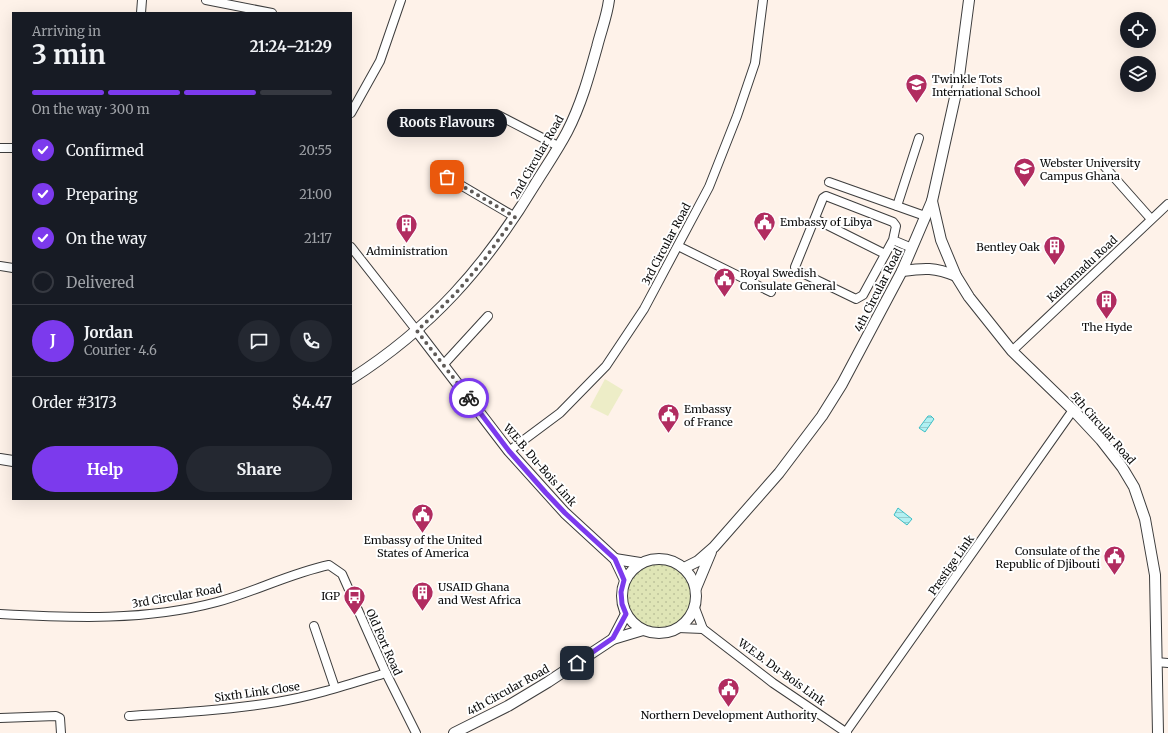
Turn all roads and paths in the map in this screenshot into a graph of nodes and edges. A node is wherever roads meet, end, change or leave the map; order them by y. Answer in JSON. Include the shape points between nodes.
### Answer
{"nodes":[{"id":1,"x":142,"y":0,"type":"edge"},
{"id":2,"x":206,"y":0,"type":"edge"},
{"id":3,"x":401,"y":0,"type":"edge"},
{"id":4,"x":609,"y":0,"type":"edge"},
{"id":5,"x":763,"y":0,"type":"edge"},
{"id":6,"x":969,"y":0,"type":"edge"},
{"id":7,"x":141,"y":12,"type":"edge"},
{"id":8,"x":267,"y":12,"type":"edge"},
{"id":9,"x":352,"y":110,"type":"edge"},
{"id":10,"x":496,"y":114,"type":"dead end"},
{"id":11,"x":919,"y":138,"type":"dead end"},
{"id":12,"x":558,"y":146,"type":"junction"},
{"id":13,"x":0,"y":148,"type":"edge"},
{"id":14,"x":12,"y":148,"type":"edge"},
{"id":15,"x":1104,"y":166,"type":"dead end"},
{"id":16,"x":447,"y":177,"type":"dead end"},
{"id":17,"x":828,"y":182,"type":"dead end"},
{"id":18,"x":932,"y":201,"type":"junction"},
{"id":19,"x":1168,"y":204,"type":"edge"},
{"id":20,"x":897,"y":206,"type":"junction"},
{"id":21,"x":925,"y":216,"type":"junction"},
{"id":22,"x":515,"y":217,"type":"junction"},
{"id":23,"x":815,"y":218,"type":"junction"},
{"id":24,"x":1151,"y":219,"type":"junction"},
{"id":25,"x":893,"y":240,"type":"junction"},
{"id":26,"x":678,"y":246,"type":"junction"},
{"id":27,"x":352,"y":248,"type":"edge"},
{"id":28,"x":912,"y":248,"type":"junction"},
{"id":29,"x":885,"y":254,"type":"junction"},
{"id":30,"x":0,"y":266,"type":"edge"},
{"id":31,"x":12,"y":268,"type":"edge"},
{"id":32,"x":902,"y":271,"type":"junction"},
{"id":33,"x":956,"y":276,"type":"junction"},
{"id":34,"x":771,"y":292,"type":"dead end"},
{"id":35,"x":488,"y":316,"type":"dead end"},
{"id":36,"x":417,"y":331,"type":"junction"},
{"id":37,"x":1012,"y":351,"type":"junction"},
{"id":38,"x":444,"y":364,"type":"junction"},
{"id":39,"x":352,"y":378,"type":"edge"},
{"id":40,"x":1073,"y":410,"type":"junction"},
{"id":41,"x":509,"y":451,"type":"junction"},
{"id":42,"x":0,"y":459,"type":"edge"},
{"id":43,"x":12,"y":461,"type":"edge"},
{"id":44,"x":714,"y":547,"type":"junction"},
{"id":45,"x":615,"y":559,"type":"junction"},
{"id":46,"x":640,"y":563,"type":"junction"},
{"id":47,"x":329,"y":565,"type":"joint"},
{"id":48,"x":684,"y":568,"type":"junction"},
{"id":49,"x":624,"y":580,"type":"junction"},
{"id":50,"x":696,"y":588,"type":"junction"},
{"id":51,"x":695,"y":608,"type":"junction"},
{"id":52,"x":0,"y":614,"type":"edge"},
{"id":53,"x":626,"y":614,"type":"junction"},
{"id":54,"x":314,"y":626,"type":"dead end"},
{"id":55,"x":678,"y":628,"type":"junction"},
{"id":56,"x":643,"y":630,"type":"junction"},
{"id":57,"x":703,"y":630,"type":"junction"},
{"id":58,"x":613,"y":638,"type":"junction"},
{"id":59,"x":1156,"y":662,"type":"junction"},
{"id":60,"x":1168,"y":663,"type":"edge"},
{"id":61,"x":386,"y":673,"type":"junction"},
{"id":62,"x":335,"y":688,"type":"junction"},
{"id":63,"x":129,"y":716,"type":"dead end"},
{"id":64,"x":0,"y":718,"type":"edge"},
{"id":65,"x":847,"y":732,"type":"edge"},
{"id":66,"x":61,"y":733,"type":"edge"},
{"id":67,"x":416,"y":733,"type":"edge"},
{"id":68,"x":454,"y":733,"type":"edge"},
{"id":69,"x":1158,"y":733,"type":"edge"}],
"edges":[{"from":1,"to":7,"type":"street"},
{"from":2,"to":8,"type":"street"},
{"from":3,"to":9,"type":"street","via":[[380,61]]},
{"from":4,"to":12,"type":"street","name":"2nd Circular Road","via":[[582,97]]},
{"from":5,"to":26,"type":"street","name":"3rd Circular Road","via":[[755,63],[739,110],[709,187]]},
{"from":6,"to":18,"type":"street","name":"4th Circular Road","via":[[958,84]]},
{"from":10,"to":12,"type":"street"},
{"from":11,"to":20,"type":"street"},
{"from":12,"to":22,"type":"street","name":"2nd Circular Road"},
{"from":13,"to":14,"type":"street"},
{"from":15,"to":24,"type":"street"},
{"from":16,"to":22,"type":"street"},
{"from":17,"to":20,"type":"street"},
{"from":18,"to":21,"type":"street","name":"4th Circular Road"},
{"from":18,"to":33,"type":"street","name":"5th Circular Road","via":[[941,240]]},
{"from":19,"to":24,"type":"street","name":"Kakramadu Road"},
{"from":20,"to":21,"type":"street"},
{"from":21,"to":28,"type":"street","name":"4th Circular Road"},
{"from":22,"to":36,"type":"street","name":"2nd Circular Road","via":[[456,293]]},
{"from":23,"to":25,"type":"street","via":[[823,198],[828,196],[893,222],[896,226]]},
{"from":23,"to":29,"type":"street"},
{"from":23,"to":29,"type":"street","via":[[795,264],[796,270],[856,299],[863,295]]},
{"from":24,"to":37,"type":"street","name":"Kakramadu Road"},
{"from":25,"to":28,"type":"street"},
{"from":25,"to":29,"type":"street"},
{"from":26,"to":34,"type":"street"},
{"from":26,"to":41,"type":"street","name":"3rd Circular Road","via":[[644,309],[606,366],[560,413]]},
{"from":27,"to":36,"type":"street","name":"W.E.B. Du-Bois Link"},
{"from":28,"to":32,"type":"street","name":"4th Circular Road"},
{"from":30,"to":31,"type":"street"},
{"from":32,"to":33,"type":"street","via":[[928,268],[943,270]]},
{"from":32,"to":44,"type":"street","name":"4th Circular Road","via":[[842,384],[822,416],[779,473]]},
{"from":33,"to":37,"type":"street","name":"5th Circular Road","via":[[969,297]]},
{"from":35,"to":38,"type":"street"},
{"from":36,"to":38,"type":"street","name":"W.E.B. Du-Bois Link"},
{"from":36,"to":39,"type":"street","name":"2nd Circular Road","via":[[378,362]]},
{"from":37,"to":40,"type":"street","name":"5th Circular Road"},
{"from":38,"to":41,"type":"street","name":"W.E.B. Du-Bois Link"},
{"from":40,"to":59,"type":"street","name":"5th Circular Road","via":[[1122,466],[1138,495],[1152,551],[1155,575]]},
{"from":40,"to":65,"type":"street","name":"Prestige Link"},
{"from":41,"to":45,"type":"street","name":"W.E.B. Du-Bois Link","via":[[565,513]]},
{"from":42,"to":43,"type":"street"},
{"from":44,"to":48,"type":"street","name":"4th Circular Road","via":[[698,561]]},
{"from":44,"to":50,"type":"street","name":"4th Circular Road"},
{"from":45,"to":46,"type":"street"},
{"from":45,"to":49,"type":"street","name":"W.E.B. Du-Bois Link"},
{"from":46,"to":48,"type":"street","via":[[651,559],[663,559]]},
{"from":46,"to":49,"type":"street"},
{"from":47,"to":52,"type":"street","name":"3rd Circular Road","via":[[216,603],[151,614],[94,618]]},
{"from":47,"to":61,"type":"street","name":"Old Fort Road","via":[[342,574]]},
{"from":48,"to":50,"type":"street","via":[[692,577]]},
{"from":49,"to":53,"type":"street","via":[[621,592]]},
{"from":50,"to":51,"type":"street"},
{"from":51,"to":55,"type":"street","via":[[688,620]]},
{"from":51,"to":57,"type":"street"},
{"from":53,"to":56,"type":"street"},
{"from":53,"to":58,"type":"street","name":"4th Circular Road"},
{"from":54,"to":62,"type":"street"},
{"from":55,"to":56,"type":"street","via":[[661,633]]},
{"from":55,"to":57,"type":"street"},
{"from":56,"to":58,"type":"street","name":"4th Circular Road"},
{"from":57,"to":65,"type":"street","name":"W.E.B. Du-Bois Link","via":[[773,683]]},
{"from":58,"to":68,"type":"street","name":"4th Circular Road","via":[[508,706]]},
{"from":59,"to":60,"type":"street"},
{"from":59,"to":69,"type":"street","name":"5th Circular Road"},
{"from":61,"to":62,"type":"street","name":"Sixth Link Close"},
{"from":61,"to":67,"type":"street","name":"Old Fort Road"},
{"from":62,"to":63,"type":"street","name":"Sixth Link Close","via":[[277,702],[208,711]]},
{"from":64,"to":66,"type":"street","via":[[56,716],[60,718]]}]}
